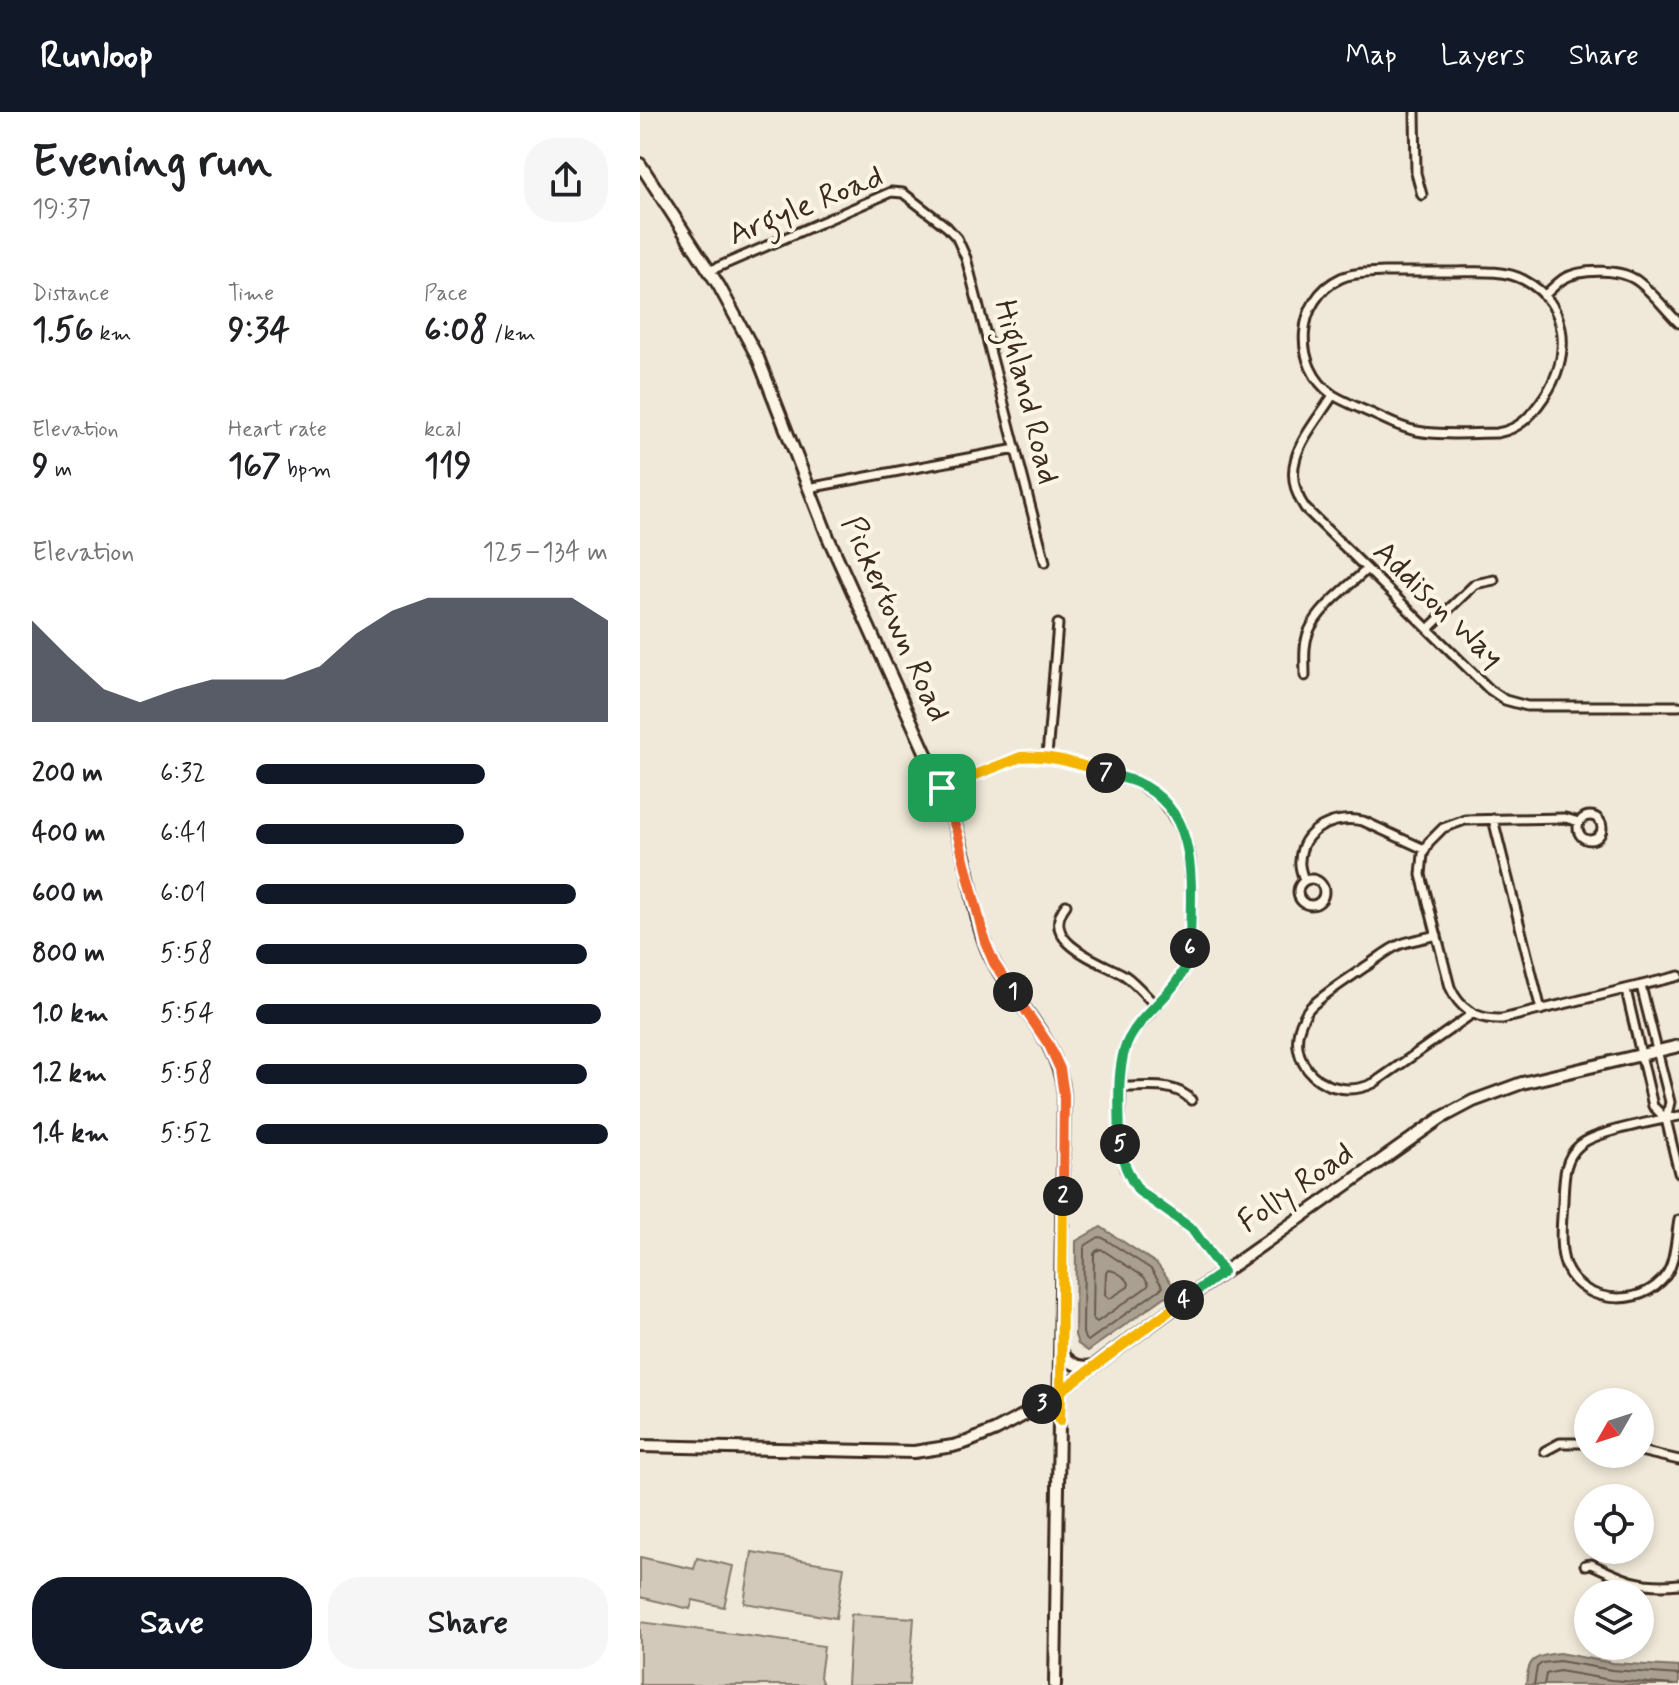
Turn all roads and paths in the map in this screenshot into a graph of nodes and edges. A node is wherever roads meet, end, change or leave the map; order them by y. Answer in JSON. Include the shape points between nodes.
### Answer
{"nodes":[{"id":1,"x":1415,"y":112,"type":"edge"},
{"id":2,"x":640,"y":164,"type":"edge"},
{"id":3,"x":1422,"y":195,"type":"dead end"},
{"id":4,"x":955,"y":235,"type":"joint"},
{"id":5,"x":709,"y":271,"type":"junction"},
{"id":6,"x":1544,"y":296,"type":"junction"},
{"id":7,"x":1679,"y":323,"type":"edge"},
{"id":8,"x":1333,"y":395,"type":"junction"},
{"id":9,"x":1016,"y":449,"type":"junction"},
{"id":10,"x":808,"y":488,"type":"junction"},
{"id":11,"x":1045,"y":562,"type":"dead end"},
{"id":12,"x":1366,"y":570,"type":"junction"},
{"id":13,"x":1494,"y":580,"type":"dead end"},
{"id":14,"x":1058,"y":624,"type":"dead end"},
{"id":15,"x":1428,"y":629,"type":"junction"},
{"id":16,"x":1305,"y":676,"type":"dead end"},
{"id":17,"x":1679,"y":706,"type":"edge"},
{"id":18,"x":1047,"y":756,"type":"junction"},
{"id":19,"x":942,"y":788,"type":"junction"},
{"id":20,"x":1493,"y":819,"type":"junction"},
{"id":21,"x":1579,"y":822,"type":"dead end"},
{"id":22,"x":1424,"y":849,"type":"junction"},
{"id":23,"x":1304,"y":880,"type":"dead end"},
{"id":24,"x":1066,"y":905,"type":"dead end"},
{"id":25,"x":1437,"y":935,"type":"junction"},
{"id":26,"x":1679,"y":976,"type":"edge"},
{"id":27,"x":1641,"y":986,"type":"junction"},
{"id":28,"x":1626,"y":990,"type":"junction"},
{"id":29,"x":1156,"y":1006,"type":"junction"},
{"id":30,"x":1541,"y":1010,"type":"junction"},
{"id":31,"x":1472,"y":1014,"type":"junction"},
{"id":32,"x":1679,"y":1046,"type":"edge"},
{"id":33,"x":1658,"y":1052,"type":"junction"},
{"id":34,"x":1641,"y":1056,"type":"junction"},
{"id":35,"x":1121,"y":1087,"type":"junction"},
{"id":36,"x":1191,"y":1100,"type":"dead end"},
{"id":37,"x":1679,"y":1116,"type":"edge"},
{"id":38,"x":1666,"y":1119,"type":"junction"},
{"id":39,"x":1679,"y":1173,"type":"edge"},
{"id":40,"x":1679,"y":1220,"type":"edge"},
{"id":41,"x":1223,"y":1272,"type":"junction"},
{"id":42,"x":1061,"y":1351,"type":"junction"},
{"id":43,"x":1096,"y":1365,"type":"junction"},
{"id":44,"x":1061,"y":1391,"type":"junction"},
{"id":45,"x":1037,"y":1408,"type":"junction"},
{"id":46,"x":1060,"y":1421,"type":"junction"},
{"id":47,"x":1574,"y":1443,"type":"edge"},
{"id":48,"x":640,"y":1446,"type":"edge"},
{"id":49,"x":1545,"y":1451,"type":"dead end"},
{"id":50,"x":1654,"y":1454,"type":"edge"},
{"id":51,"x":1679,"y":1460,"type":"edge"},
{"id":52,"x":1585,"y":1565,"type":"dead end"},
{"id":53,"x":1679,"y":1584,"type":"edge"},
{"id":54,"x":1055,"y":1685,"type":"edge"}],
"edges":[{"from":1,"to":3,"type":"street","via":[[1416,173]]},
{"from":2,"to":5,"type":"street","name":"Pickertown Road"},
{"from":4,"to":5,"type":"street","name":"Argyle Road","via":[[903,193],[891,192]]},
{"from":4,"to":9,"type":"street","name":"Highland Road","via":[[966,258]]},
{"from":5,"to":10,"type":"street","name":"Pickertown Road","via":[[758,358]]},
{"from":6,"to":7,"type":"street","via":[[1573,275],[1618,273],[1641,283]]},
{"from":6,"to":8,"type":"street","via":[[1559,322],[1563,357],[1541,402],[1509,431],[1417,432]]},
{"from":6,"to":8,"type":"street","via":[[1523,280],[1495,272],[1342,277],[1318,297],[1304,334],[1310,367]]},
{"from":8,"to":12,"type":"street","name":"Addison Way","via":[[1297,452],[1292,479],[1305,508]]},
{"from":9,"to":10,"type":"street"},
{"from":9,"to":11,"type":"street","name":"Highland Road"},
{"from":10,"to":19,"type":"street","name":"Pickertown Road"},
{"from":12,"to":15,"type":"street","name":"Addison Way"},
{"from":12,"to":16,"type":"street","via":[[1320,614],[1309,632]]},
{"from":13,"to":15,"type":"street","via":[[1475,584]]},
{"from":14,"to":18,"type":"street"},
{"from":15,"to":17,"type":"street","name":"Addison Way","via":[[1489,689],[1517,704]]},
{"from":18,"to":19,"type":"street","via":[[1021,757]]},
{"from":18,"to":29,"type":"street","via":[[1136,782],[1160,798],[1185,836],[1190,858],[1189,955],[1181,977]]},
{"from":19,"to":42,"type":"street","name":"Pickertown Road","via":[[989,953],[1060,1069]]},
{"from":20,"to":21,"type":"street"},
{"from":20,"to":22,"type":"street","via":[[1451,824]]},
{"from":20,"to":30,"type":"street"},
{"from":22,"to":23,"type":"street","via":[[1363,821],[1337,819],[1307,841],[1299,863]]},
{"from":22,"to":25,"type":"street","via":[[1421,875]]},
{"from":24,"to":29,"type":"street","via":[[1058,921],[1070,945],[1128,977]]},
{"from":25,"to":31,"type":"street","via":[[1450,987]]},
{"from":25,"to":31,"type":"street","via":[[1395,947],[1315,1003],[1299,1032],[1303,1062],[1328,1086],[1364,1088]]},
{"from":26,"to":27,"type":"street"},
{"from":27,"to":28,"type":"street"},
{"from":27,"to":33,"type":"street"},
{"from":28,"to":30,"type":"street"},
{"from":28,"to":34,"type":"street"},
{"from":29,"to":35,"type":"street","via":[[1128,1041]]},
{"from":30,"to":31,"type":"street","via":[[1502,1019]]},
{"from":32,"to":33,"type":"street","name":"Folly Road"},
{"from":33,"to":34,"type":"street","name":"Folly Road"},
{"from":33,"to":38,"type":"street","via":[[1670,1102]]},
{"from":34,"to":38,"type":"street","via":[[1653,1106]]},
{"from":34,"to":41,"type":"street","name":"Folly Road","via":[[1522,1083],[1456,1109]]},
{"from":35,"to":36,"type":"street","via":[[1173,1088]]},
{"from":35,"to":41,"type":"street","via":[[1120,1147],[1129,1177],[1139,1191],[1192,1229]]},
{"from":37,"to":38,"type":"street"},
{"from":38,"to":39,"type":"street"},
{"from":38,"to":40,"type":"street","via":[[1591,1137],[1573,1153],[1564,1175],[1561,1252],[1583,1288],[1603,1297],[1650,1291],[1671,1266]]},
{"from":41,"to":43,"type":"street","name":"Folly Road"},
{"from":42,"to":43,"type":"street","via":[[1075,1365]]},
{"from":42,"to":44,"type":"street","name":"Pickertown Road"},
{"from":43,"to":44,"type":"street","name":"Folly Road"},
{"from":44,"to":45,"type":"street","name":"Folly Road"},
{"from":44,"to":46,"type":"street","name":"Pickertown Road"},
{"from":45,"to":46,"type":"street","via":[[1049,1409]]},
{"from":45,"to":48,"type":"street","name":"Folly Road","via":[[983,1436],[914,1452]]},
{"from":46,"to":54,"type":"street","name":"Pickertown Road"},
{"from":47,"to":49,"type":"street"},
{"from":50,"to":51,"type":"street"},
{"from":52,"to":53,"type":"street","via":[[1638,1584]]}]}
